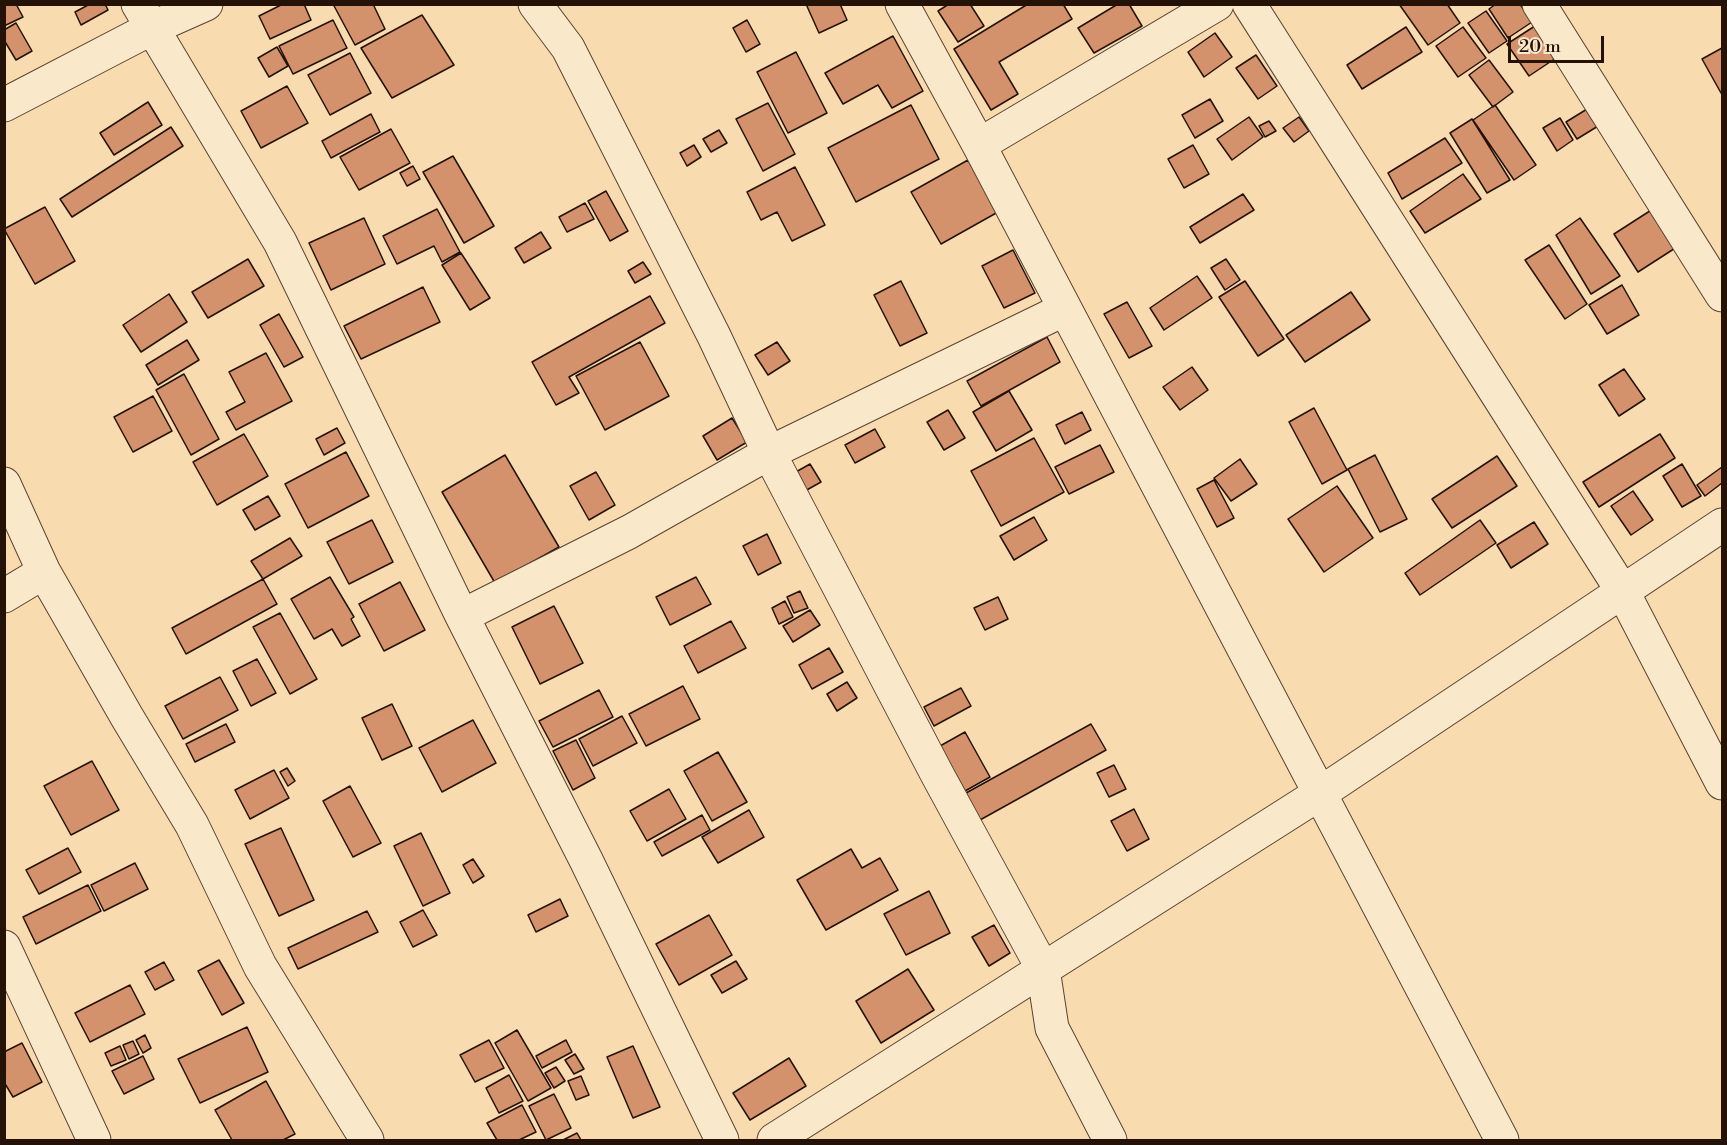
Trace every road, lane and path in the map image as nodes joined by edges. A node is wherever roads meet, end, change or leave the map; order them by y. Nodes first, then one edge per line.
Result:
1 (206, 4) edge
2 (535, 4) edge
3 (902, 4) edge
4 (1217, 4) edge
5 (1249, 4) edge
6 (1539, 4) edge
7 (145, 16) edge
8 (4, 105) edge
9 (979, 145) junction
10 (1722, 295) edge
11 (1065, 309) junction
12 (769, 453) junction
13 (4, 484) edge
14 (1722, 525) edge
15 (44, 572) junction
16 (1623, 592) junction
17 (4, 596) edge
18 (462, 616) junction
19 (1722, 783) edge
20 (1319, 794) junction
21 (4, 946) edge
22 (1042, 969) junction
23 (94, 1140) edge
24 (367, 1140) edge
25 (722, 1140) edge
26 (774, 1140) edge
27 (1110, 1140) edge
28 (1502, 1140) edge

1 - 7 street
2 - 12 street
3 - 9 street
4 - 9 street
5 - 16 street
6 - 10 street
7 - 8 street
7 - 18 street
9 - 11 street
11 - 12 street
11 - 20 street
12 - 18 street
12 - 22 street
13 - 15 street
14 - 16 street
15 - 17 street
15 - 24 street
16 - 19 street
16 - 20 street
18 - 25 street
20 - 22 street
20 - 28 street
21 - 23 street
22 - 26 street
22 - 27 street

